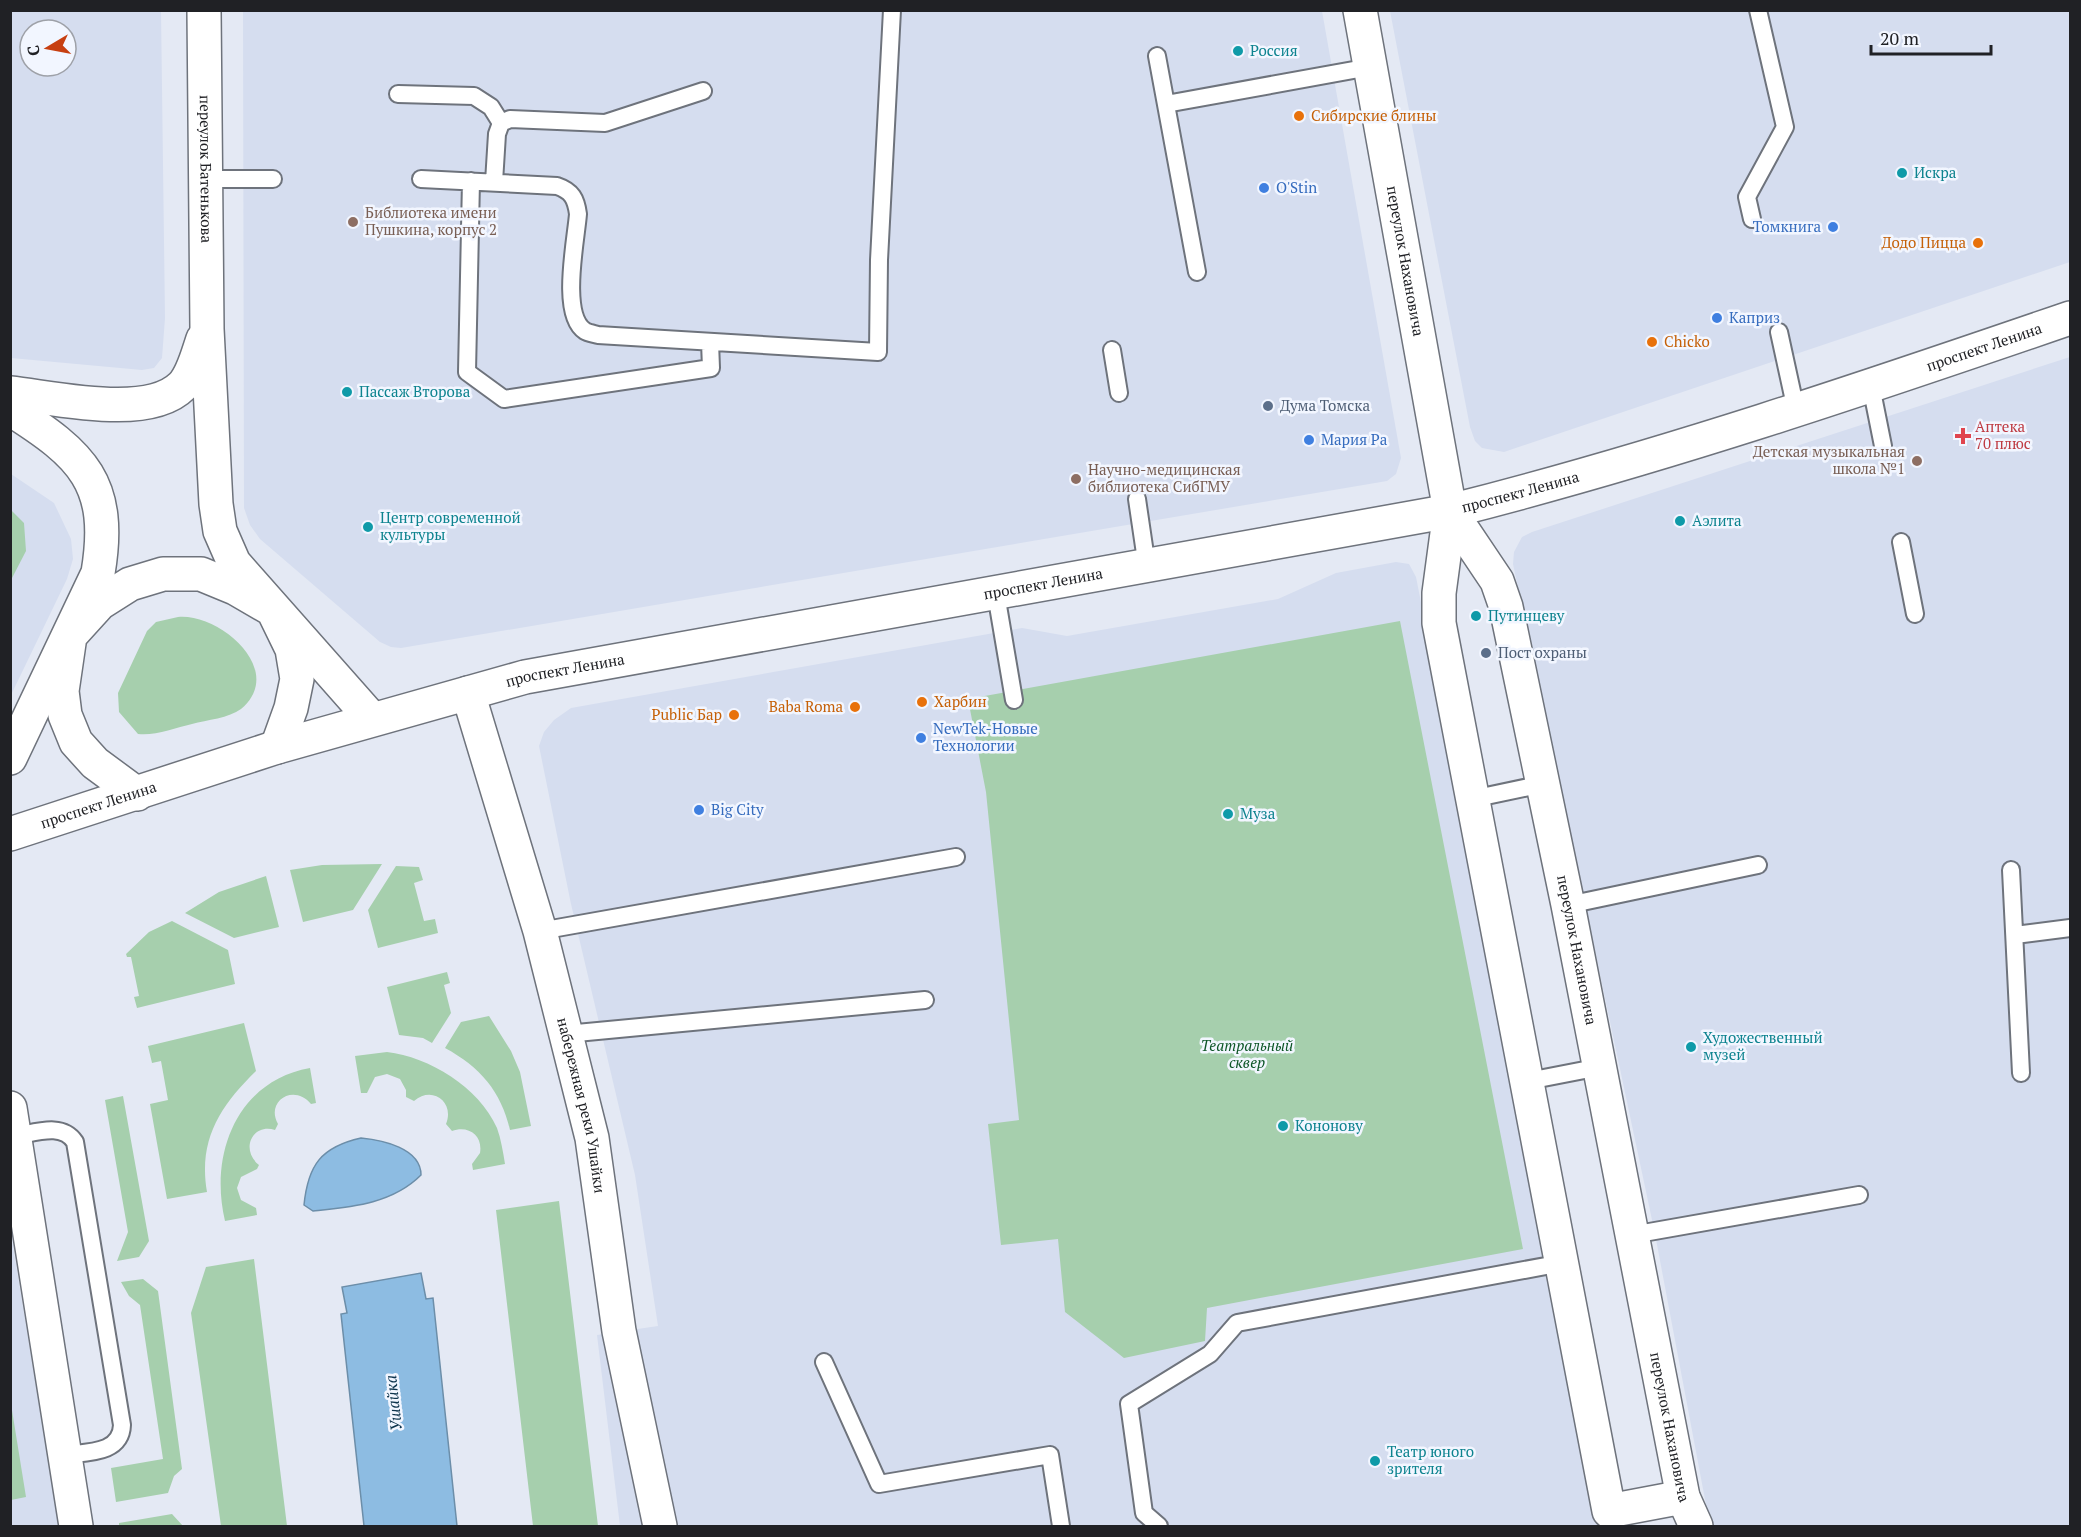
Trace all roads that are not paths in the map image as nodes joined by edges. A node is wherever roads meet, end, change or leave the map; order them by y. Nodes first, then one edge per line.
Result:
1 (204, 10) edge
2 (892, 10) edge
3 (1360, 10) edge
4 (1758, 10) edge
5 (1157, 56) dead end
6 (1370, 67) junction
7 (703, 91) dead end
8 (398, 93) dead end
9 (1166, 104) junction
10 (501, 123) junction
11 (206, 179) junction
12 (273, 179) dead end
13 (421, 179) dead end
14 (471, 181) junction
15 (494, 182) junction
16 (1752, 219) dead end
17 (1197, 273) dead end
18 (2070, 318) edge
19 (207, 329) junction
20 (1779, 332) dead end
21 (710, 342) junction
22 (1112, 350) dead end
23 (1871, 386) junction
24 (10, 393) edge
25 (1119, 393) dead end
26 (10, 410) edge
27 (1796, 410) junction
28 (1883, 446) dead end
29 (1137, 499) dead end
30 (1450, 512) junction
31 (1901, 542) dead end
32 (1147, 567) junction
33 (996, 594) junction
34 (273, 610) junction
35 (1915, 614) dead end
36 (70, 636) junction
37 (468, 693) junction
38 (1014, 700) dead end
39 (371, 718) junction
40 (277, 747) junction
41 (10, 758) edge
42 (1544, 784) junction
43 (137, 794) junction
44 (1472, 799) junction
45 (10, 834) edge
46 (956, 857) dead end
47 (1758, 865) dead end
48 (2011, 870) dead end
49 (1568, 905) junction
50 (2070, 928) edge
51 (540, 931) junction
52 (2014, 935) junction
53 (925, 1000) dead end
54 (566, 1034) junction
55 (1600, 1067) junction
56 (2021, 1073) dead end
57 (1528, 1081) junction
58 (13, 1122) edge
59 (1859, 1195) dead end
60 (1632, 1235) junction
61 (1562, 1263) junction
62 (824, 1362) dead end
63 (65, 1455) junction
64 (1690, 1512) edge
65 (1610, 1519) edge
66 (76, 1527) edge
67 (660, 1527) edge
68 (1061, 1527) edge
69 (1159, 1527) edge

1 - 11 main road, переулок Батенькова
2 - 21 lane
3 - 6 main road, переулок Нахановича
4 - 16 lane
5 - 9 lane
6 - 9 lane
6 - 30 main road, переулок Нахановича
7 - 10 lane
8 - 10 lane
9 - 17 lane
10 - 15 lane
11 - 12 lane
11 - 19 main road, переулок Батенькова
13 - 14 lane
14 - 15 lane
14 - 21 lane
15 - 21 lane
18 - 23 main road, проспект Ленина
19 - 24 main road
19 - 34 main road, переулок Батенькова
20 - 27 lane
22 - 25 lane
23 - 27 main road, проспект Ленина
23 - 28 lane
26 - 36 main road
27 - 30 main road, проспект Ленина
29 - 32 lane
30 - 32 main road, проспект Ленина
30 - 42 main road, переулок Нахановича
30 - 44 main road, переулок Нахановича
31 - 35 lane
32 - 33 main road, проспект Ленина
33 - 37 main road, проспект Ленина
33 - 38 lane
34 - 36 main road
34 - 39 main road
34 - 40 main road
36 - 41 main road
36 - 43 main road
37 - 39 main road, проспект Ленина
37 - 51 main road, набережная реки Ушайки
39 - 40 main road, проспект Ленина
40 - 43 main road, проспект Ленина
42 - 44 lane
42 - 49 main road, переулок Нахановича
43 - 45 main road, проспект Ленина
44 - 57 main road, переулок Нахановича
46 - 51 lane
47 - 49 lane
48 - 52 lane
49 - 55 main road, переулок Нахановича
50 - 52 lane
51 - 54 main road, набережная реки Ушайки
52 - 56 lane
53 - 54 lane
54 - 67 main road, набережная реки Ушайки
55 - 57 lane
55 - 60 main road, переулок Нахановича
57 - 61 main road, переулок Нахановича
58 - 63 main road
58 - 63 lane
59 - 60 lane
60 - 64 main road, переулок Нахановича
61 - 65 main road, переулок Нахановича
61 - 69 lane
62 - 68 lane
63 - 66 main road
64 - 65 main road, переулок Нахановича

